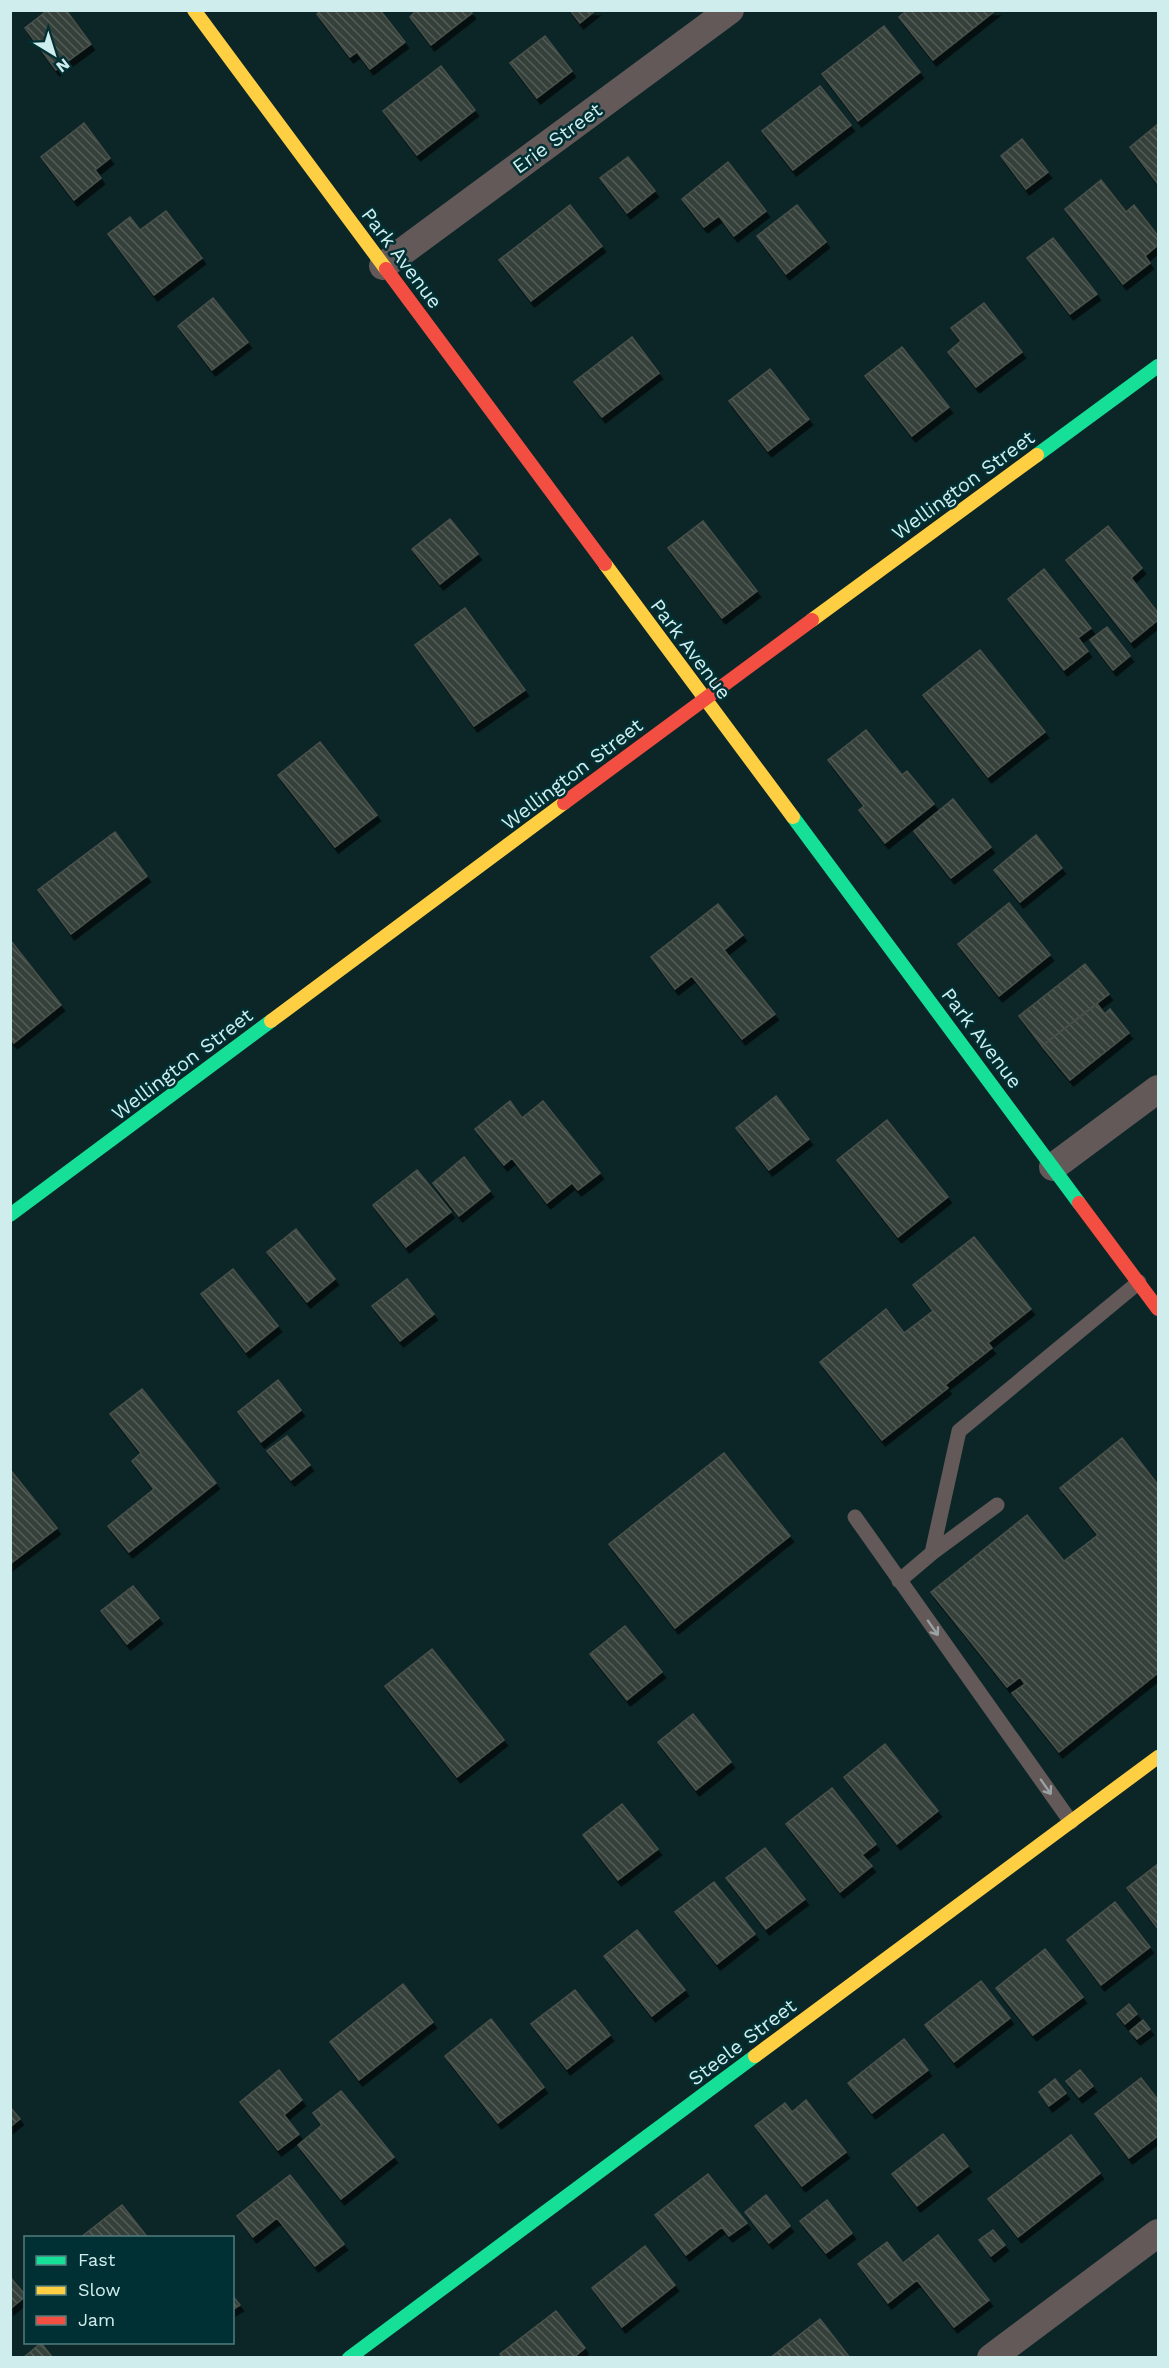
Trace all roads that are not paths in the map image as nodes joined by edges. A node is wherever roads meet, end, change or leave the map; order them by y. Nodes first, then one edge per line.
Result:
1 (194, 10) edge
2 (730, 10) edge
3 (383, 266) junction
4 (1158, 366) edge
5 (705, 699) junction
6 (1158, 1089) edge
7 (1053, 1167) junction
8 (10, 1215) edge
9 (1138, 1282) junction
10 (1158, 1309) edge
11 (997, 1505) dead end
12 (855, 1517) dead end
13 (932, 1553) junction
14 (899, 1581) junction
15 (1158, 1757) edge
16 (1071, 1822) junction
17 (1158, 2233) edge
18 (350, 2358) edge
19 (992, 2358) edge

1 - 3 street, Park Avenue
2 - 3 street, Erie Street
3 - 5 street, Park Avenue
4 - 5 street, Wellington Street
5 - 7 street, Park Avenue
5 - 8 street, Wellington Street
6 - 7 street
7 - 9 street, Park Avenue
9 - 10 street, Park Avenue
9 - 13 lane
11 - 13 lane
12 - 14 lane
13 - 14 lane
14 -> 16 lane
15 - 16 street, Steele Street
16 - 18 street, Steele Street
17 - 19 street

